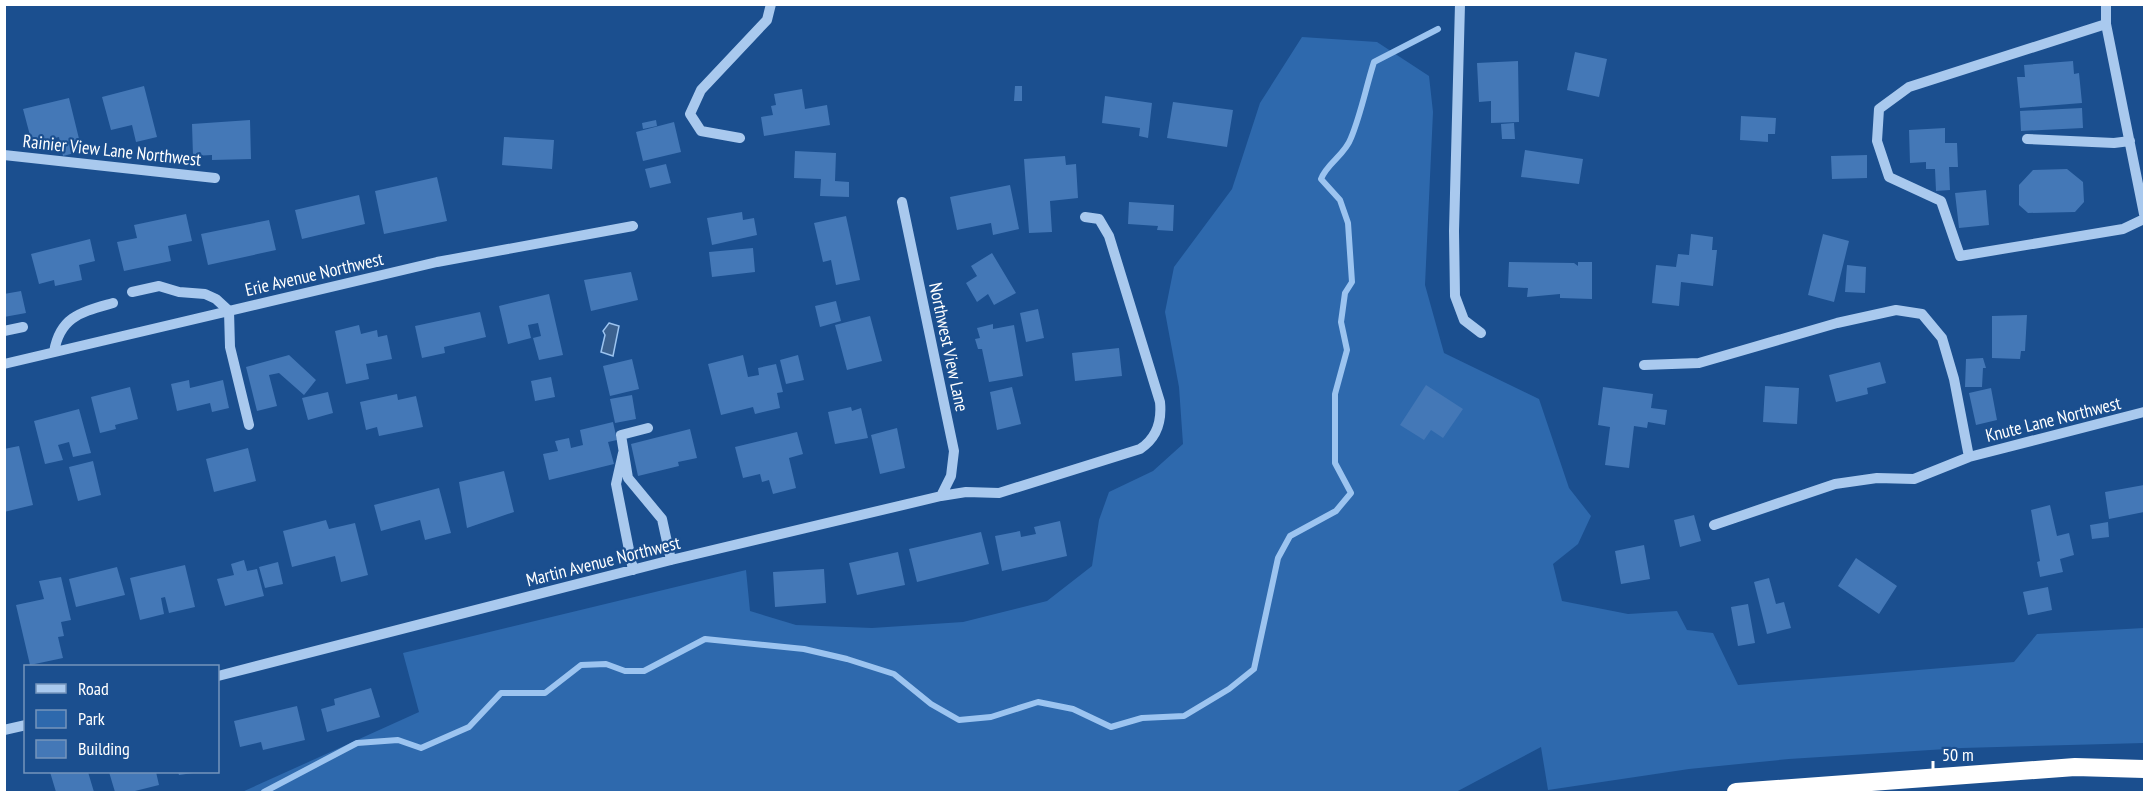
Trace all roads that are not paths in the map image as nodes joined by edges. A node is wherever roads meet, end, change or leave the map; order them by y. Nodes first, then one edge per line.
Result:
1 (771, 4) edge
2 (1460, 4) edge
3 (2106, 4) edge
4 (2106, 24) junction
5 (740, 138) dead end
6 (2027, 139) dead end
7 (2130, 141) junction
8 (4, 155) edge
9 (215, 178) dead end
10 (902, 202) dead end
11 (2145, 214) edge
12 (1085, 217) dead end
13 (2145, 219) edge
14 (633, 226) dead end
15 (132, 292) dead end
16 (113, 303) dead end
17 (229, 311) junction
18 (23, 327) dead end
19 (4, 331) edge
20 (1481, 333) dead end
21 (54, 352) junction
22 (4, 364) edge
23 (1644, 365) dead end
24 (2145, 412) edge
25 (249, 425) dead end
26 (648, 428) dead end
27 (624, 451) junction
28 (1969, 457) junction
29 (941, 496) junction
30 (1714, 525) dead end
31 (671, 560) junction
32 (633, 570) junction
33 (219, 676) edge
34 (24, 725) edge
35 (4, 730) edge
36 (2145, 769) edge
37 (1736, 792) edge

1 - 5 street
2 - 20 street
3 - 4 street
4 - 7 street
4 - 13 street
6 - 7 street
7 - 11 street
8 - 9 street, Rainier View Lane Northwest
10 - 29 street, Northwest View Lane
12 - 29 street, Martin Avenue Northwest
14 - 17 street, Erie Avenue Northwest
15 - 17 street
16 - 21 street
17 - 21 street, Erie Avenue Northwest
17 - 25 street
18 - 19 street
21 - 22 street, Erie Avenue Northwest
23 - 28 street
24 - 28 street, Knute Lane Northwest
26 - 27 street
27 - 31 street
27 - 32 street
28 - 30 street, Knute Lane Northwest
29 - 31 street, Martin Avenue Northwest
31 - 32 street, Martin Avenue Northwest
32 - 33 street, Martin Avenue Northwest
34 - 35 street
36 - 37 highway

